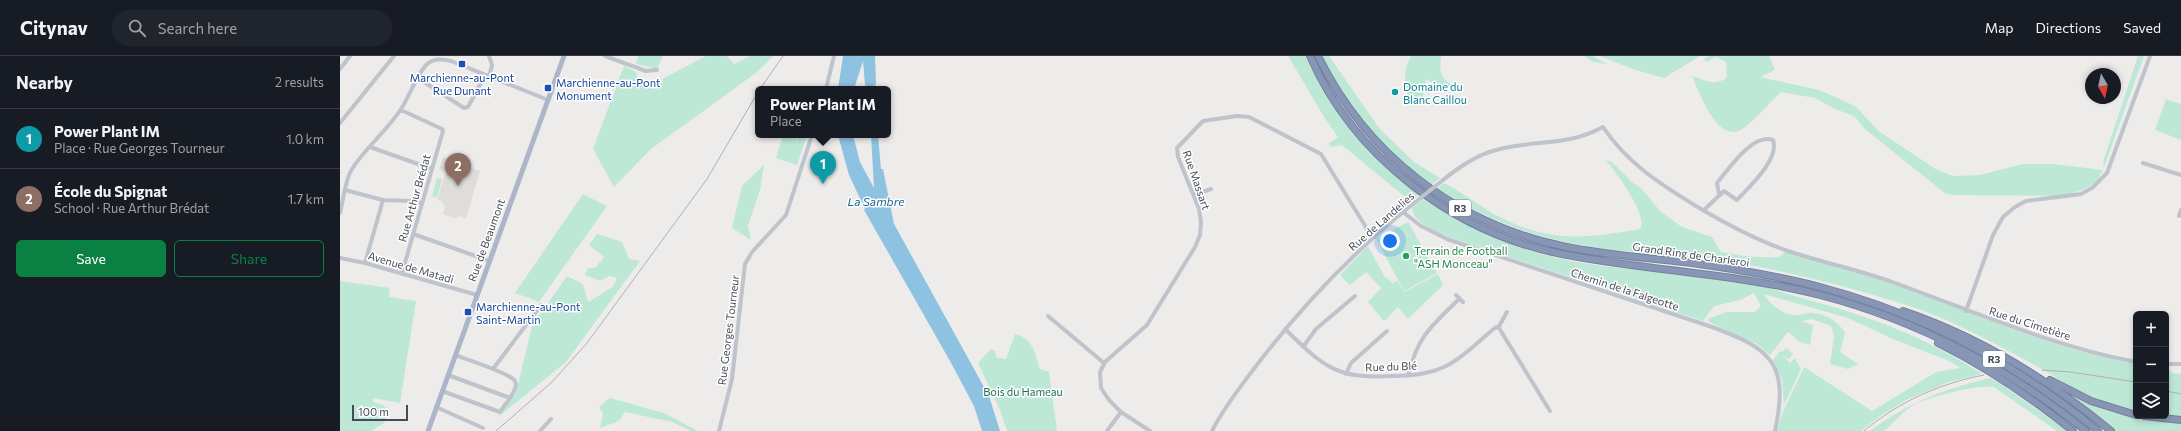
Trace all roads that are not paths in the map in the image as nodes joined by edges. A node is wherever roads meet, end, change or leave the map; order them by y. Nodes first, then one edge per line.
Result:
1 (350, 56) edge
2 (394, 56) edge
3 (453, 56) edge
4 (489, 56) edge
5 (564, 56) edge
6 (605, 56) edge
7 (834, 56) edge
8 (1310, 56) edge
9 (1318, 56) edge
10 (2150, 56) edge
11 (451, 61) junction
12 (340, 69) edge
13 (657, 70) dead end
14 (487, 76) junction
15 (418, 78) junction
16 (827, 86) edge
17 (548, 100) junction
18 (401, 110) junction
19 (340, 123) edge
20 (811, 138) edge
21 (370, 147) junction
22 (2144, 163) dead end
23 (432, 169) junction
24 (2181, 175) edge
25 (1211, 189) dead end
26 (342, 191) edge
27 (1719, 194) junction
28 (1194, 195) junction
29 (383, 200) junction
30 (422, 203) junction
31 (1704, 210) junction
32 (2181, 210) edge
33 (1403, 212) junction
34 (340, 213) edge
35 (2179, 216) dead end
36 (413, 234) junction
37 (1372, 237) junction
38 (340, 258) edge
39 (490, 261) junction
40 (365, 263) junction
41 (402, 273) junction
42 (477, 295) junction
43 (1456, 295) dead end
44 (1356, 296) dead end
45 (1459, 299) junction
46 (1463, 302) dead end
47 (541, 305) dead end
48 (1880, 306) junction
49 (1966, 311) junction
50 (1507, 312) dead end
51 (1048, 316) dead end
52 (1904, 323) junction
53 (1498, 328) junction
54 (1285, 329) junction
55 (1387, 331) dead end
56 (1303, 347) junction
57 (455, 355) junction
58 (2133, 361) edge
59 (1104, 363) junction
60 (2169, 364) edge
61 (2181, 364) edge
62 (2024, 366) junction
63 (493, 369) junction
64 (1346, 374) junction
65 (448, 375) junction
66 (1408, 376) junction
67 (442, 391) junction
68 (510, 398) junction
69 (436, 407) junction
70 (1550, 411) dead end
71 (1121, 412) junction
72 (2133, 414) edge
73 (551, 419) dead end
74 (2169, 419) edge
75 (2181, 420) edge
76 (483, 428) dead end
77 (428, 431) edge
78 (540, 431) edge
79 (719, 431) edge
80 (1107, 431) edge
81 (1150, 431) edge
82 (1212, 431) edge
83 (1775, 431) edge
84 (2073, 431) edge
85 (2086, 431) edge
86 (2098, 431) edge
87 (2111, 431) edge

1 - 12 street
2 - 19 street
3 - 11 street
4 - 14 street
5 - 17 main road, Rue de Beaumont
6 - 13 street
7 - 16 street
8 - 52 highway, Grand Ring de Charleroi / R3
9 - 48 highway, Grand Ring de Charleroi / R3
10 - 49 street
11 - 14 street
11 - 15 street
14 - 15 street
14 - 17 street
15 - 18 street
17 - 39 main road, Rue de Beaumont
18 - 21 street
18 - 23 street, Rue Arthur Brédat
20 - 79 street, Rue Georges Tourneur
21 - 23 street
21 - 26 street
22 - 24 street
23 - 30 street, Rue Arthur Brédat
25 - 28 street
26 - 29 street
26 - 34 street
27 - 27 street
27 - 31 street
28 - 37 street, Rue Massart
28 - 59 street, Rue Massart
29 - 30 street
29 - 40 street
30 - 36 street, Rue Arthur Brédat
31 - 33 street, Rue de Landelies, bridge
31 - 49 street, Rue du Cimetière
32 - 35 street
33 - 37 street, Rue de Landelies
33 - 83 street, Chemin de la Falgeotte
36 - 39 street
36 - 41 street, Rue Arthur Brédat
37 - 54 street, Rue de Landelies
38 - 40 street, Avenue de Matadi
39 - 42 main road, Rue de Beaumont
40 - 41 street, Avenue de Matadi
41 - 42 street, Avenue de Matadi
42 - 57 main road, Rue de Beaumont
43 - 45 street
44 - 56 street
45 - 46 street
45 - 66 street
47 - 63 street
48 - 62 highway
48 - 86 highway, Grand Ring de Charleroi / R3
49 - 58 street, Rue du Cimetière
50 - 53 street, Rue du Blé
51 - 59 street
52 - 84 highway
52 - 85 highway, Grand Ring de Charleroi / R3
53 - 66 street, Rue du Blé
53 - 70 street
54 - 56 street, Rue du Blé
54 - 82 street, Rue de Landelies
55 - 64 street
56 - 64 street, Rue du Blé
57 - 63 street
57 - 65 main road, Rue de Beaumont
59 - 71 street
60 - 61 street
62 - 72 highway
62 - 87 highway
63 - 68 street
64 - 66 street, Rue du Blé
65 - 67 main road, Rue de Beaumont
65 - 68 street
67 - 68 street
67 - 69 main road, Rue de Beaumont
69 - 76 street
69 - 77 main road, Rue de Beaumont
71 - 80 street
71 - 81 street
73 - 78 street
74 - 75 highway

